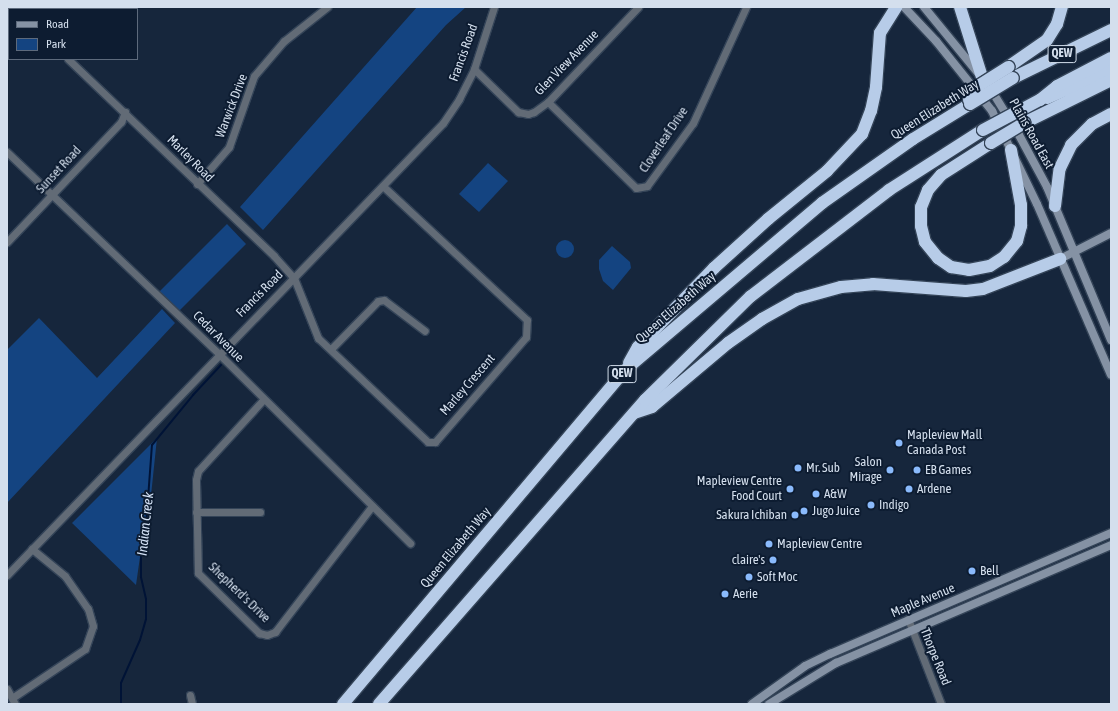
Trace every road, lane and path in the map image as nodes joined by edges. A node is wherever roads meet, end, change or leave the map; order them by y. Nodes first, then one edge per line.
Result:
1 (327, 7) edge
2 (494, 7) edge
3 (638, 7) edge
4 (746, 7) edge
5 (896, 7) edge
6 (904, 7) edge
7 (924, 7) edge
8 (960, 7) edge
9 (1062, 7) edge
10 (1111, 30) edge
11 (1111, 58) edge
12 (69, 60) edge
13 (474, 69) junction
14 (1111, 70) edge
15 (982, 77) junction
16 (1111, 80) edge
17 (1040, 100) junction
18 (548, 102) junction
19 (967, 104) junction
20 (125, 112) junction
21 (1111, 114) edge
22 (1012, 150) junction
23 (7, 152) edge
24 (197, 184) junction
25 (383, 186) junction
26 (52, 195) junction
27 (1055, 206) junction
28 (1111, 233) edge
29 (7, 242) edge
30 (1074, 252) junction
31 (1060, 259) junction
32 (294, 278) junction
33 (425, 331) dead end
34 (1111, 340) edge
35 (331, 349) junction
36 (219, 354) junction
37 (624, 371) junction
38 (1111, 375) edge
39 (263, 400) junction
40 (633, 414) junction
41 (372, 506) junction
42 (196, 512) junction
43 (260, 512) dead end
44 (1111, 533) edge
45 (410, 543) dead end
46 (1111, 545) edge
47 (32, 549) junction
48 (7, 575) edge
49 (908, 620) junction
50 (912, 632) junction
51 (7, 689) edge
52 (190, 695) dead end
53 (14, 701) edge
54 (192, 704) edge
55 (343, 704) edge
56 (379, 704) edge
57 (752, 704) edge
58 (769, 704) edge
59 (941, 704) edge

1 - 24 street, Warwick Drive
2 - 13 street, Francis Road
3 - 18 street, Glen View Avenue
4 - 18 street, Cloverleaf Drive
5 - 37 highway
6 - 22 main road, Plains Road East
7 - 15 main road, Plains Road East
8 - 15 highway
9 - 19 highway, bridge
10 - 19 highway, Queen Elizabeth Way / QEW, bridge
11 - 17 highway, QEW
12 - 20 street, Marley Road
13 - 18 street, Glen View Avenue
13 - 25 street, Francis Road
14 - 17 highway
15 - 27 main road, Plains Road East
16 - 22 highway, bridge
17 - 40 highway, QEW, bridge
19 - 37 highway, Queen Elizabeth Way / QEW
20 - 24 street, Marley Road
20 - 26 street, Sunset Road
21 - 27 highway
22 - 31 main road, Plains Road East
23 - 26 street, Cedar Avenue
24 - 32 street, Marley Road
25 - 32 street, Francis Road
25 - 35 street, Marley Crescent
26 - 29 street, Sunset Road
26 - 36 street, Cedar Avenue
27 - 30 main road, Plains Road East
28 - 30 main road
30 - 31 main road
30 - 34 main road, Plains Road East
31 - 38 main road, Plains Road East
31 - 40 highway
32 - 35 street, Marley Crescent
32 - 36 street, Francis Road
33 - 35 street
36 - 39 street, Cedar Avenue
36 - 47 street, Francis Road
37 - 55 highway, Queen Elizabeth Way / QEW
39 - 41 street, Cedar Avenue
39 - 42 street, Shepherd's Drive
40 - 56 highway, QEW
41 - 42 street, Shepherd's Drive
41 - 45 street, Cedar Avenue
42 - 43 street
44 - 49 main road, Maple Avenue
46 - 50 main road, Maple Avenue
47 - 48 street, Francis Road
47 - 53 street
49 - 50 street, Thorpe Road
49 - 57 main road, Maple Avenue
50 - 58 main road, Maple Avenue
50 - 59 street, Thorpe Road
51 - 53 street
52 - 54 street

